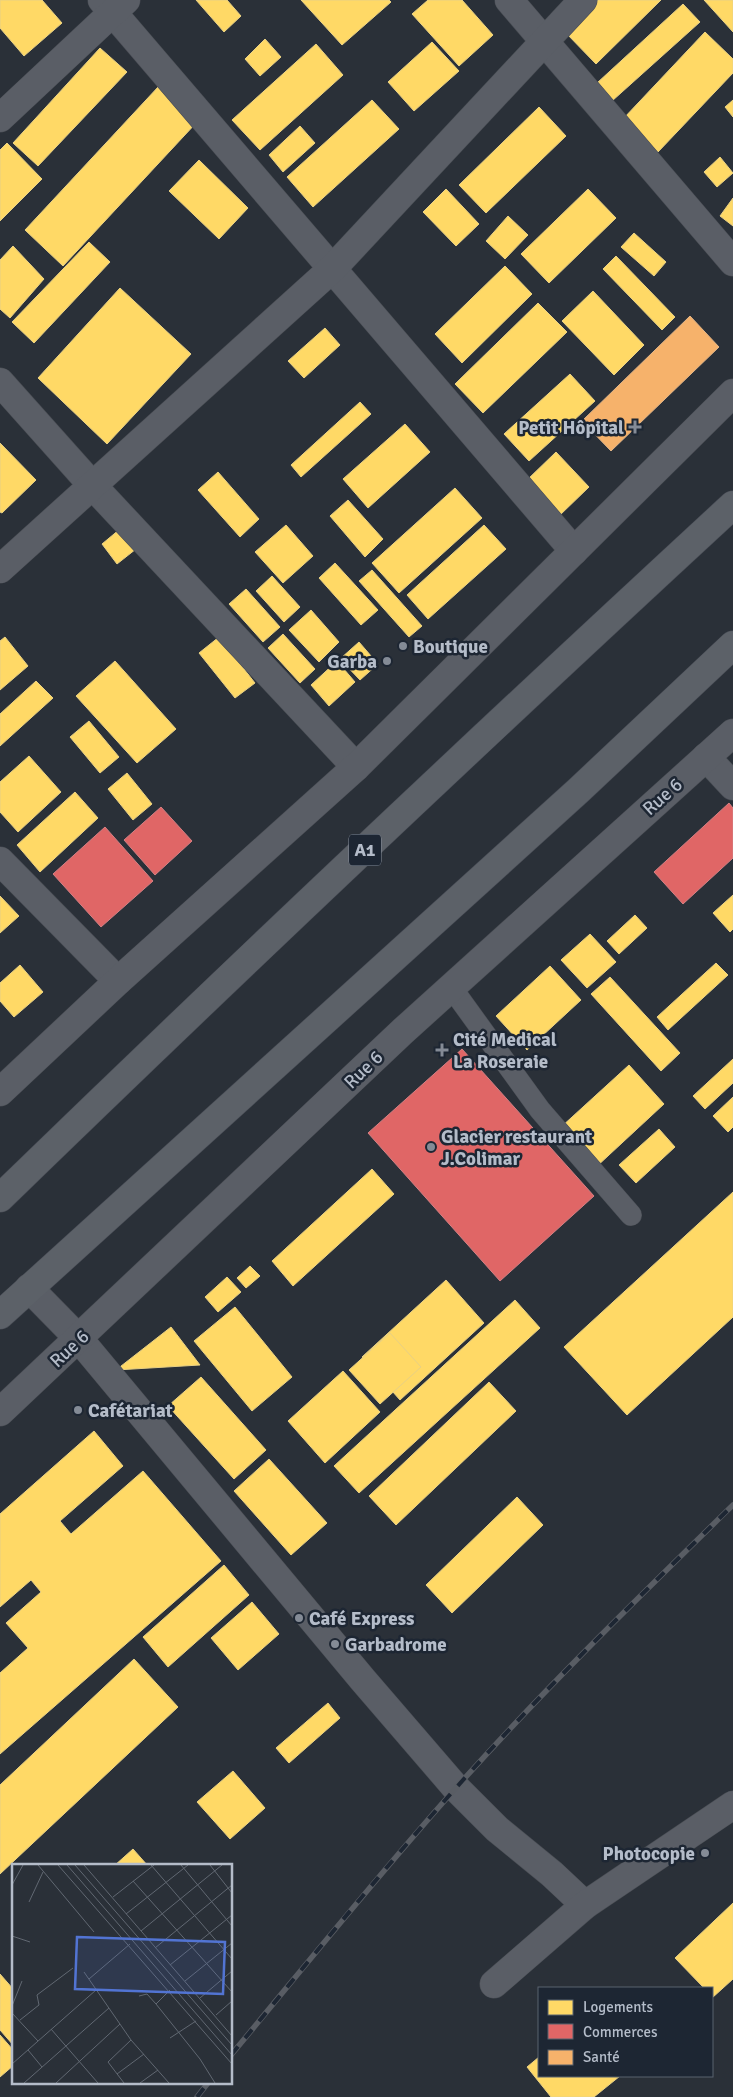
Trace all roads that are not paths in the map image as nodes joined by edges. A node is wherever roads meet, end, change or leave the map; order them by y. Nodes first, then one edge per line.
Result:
1 (509, 0) edge
2 (583, 0) edge
3 (114, 4) edge
4 (544, 41) junction
5 (0, 118) edge
6 (733, 262) edge
7 (333, 268) junction
8 (0, 382) edge
9 (733, 393) edge
10 (92, 485) junction
11 (733, 505) edge
12 (574, 551) junction
13 (0, 569) edge
14 (733, 645) edge
15 (733, 733) edge
16 (706, 757) junction
17 (356, 767) junction
18 (733, 786) edge
19 (0, 861) edge
20 (118, 981) junction
21 (451, 987) junction
22 (0, 1092) edge
23 (0, 1198) edge
24 (631, 1215) dead end
25 (29, 1288) junction
26 (0, 1315) edge
27 (79, 1339) junction
28 (0, 1412) edge
29 (733, 1804) edge
30 (585, 1906) junction
31 (494, 1984) dead end

1 - 4 street
2 - 4 street
3 - 5 street
3 - 7 street
4 - 6 street
4 - 7 street
7 - 10 street
7 - 12 street
8 - 10 street
9 - 12 street
10 - 13 street
10 - 17 street
11 - 23 main road, A1
12 - 17 street
14 - 25 main road
15 - 16 street, Rue 6
16 - 18 street
16 - 21 street, Rue 6
17 - 20 street
19 - 20 street
20 - 22 street
21 - 24 lane
21 - 27 street, Rue 6
25 - 26 main road
25 - 27 street
27 - 28 street, Rue 6
27 - 30 street
29 - 30 street
30 - 31 street

